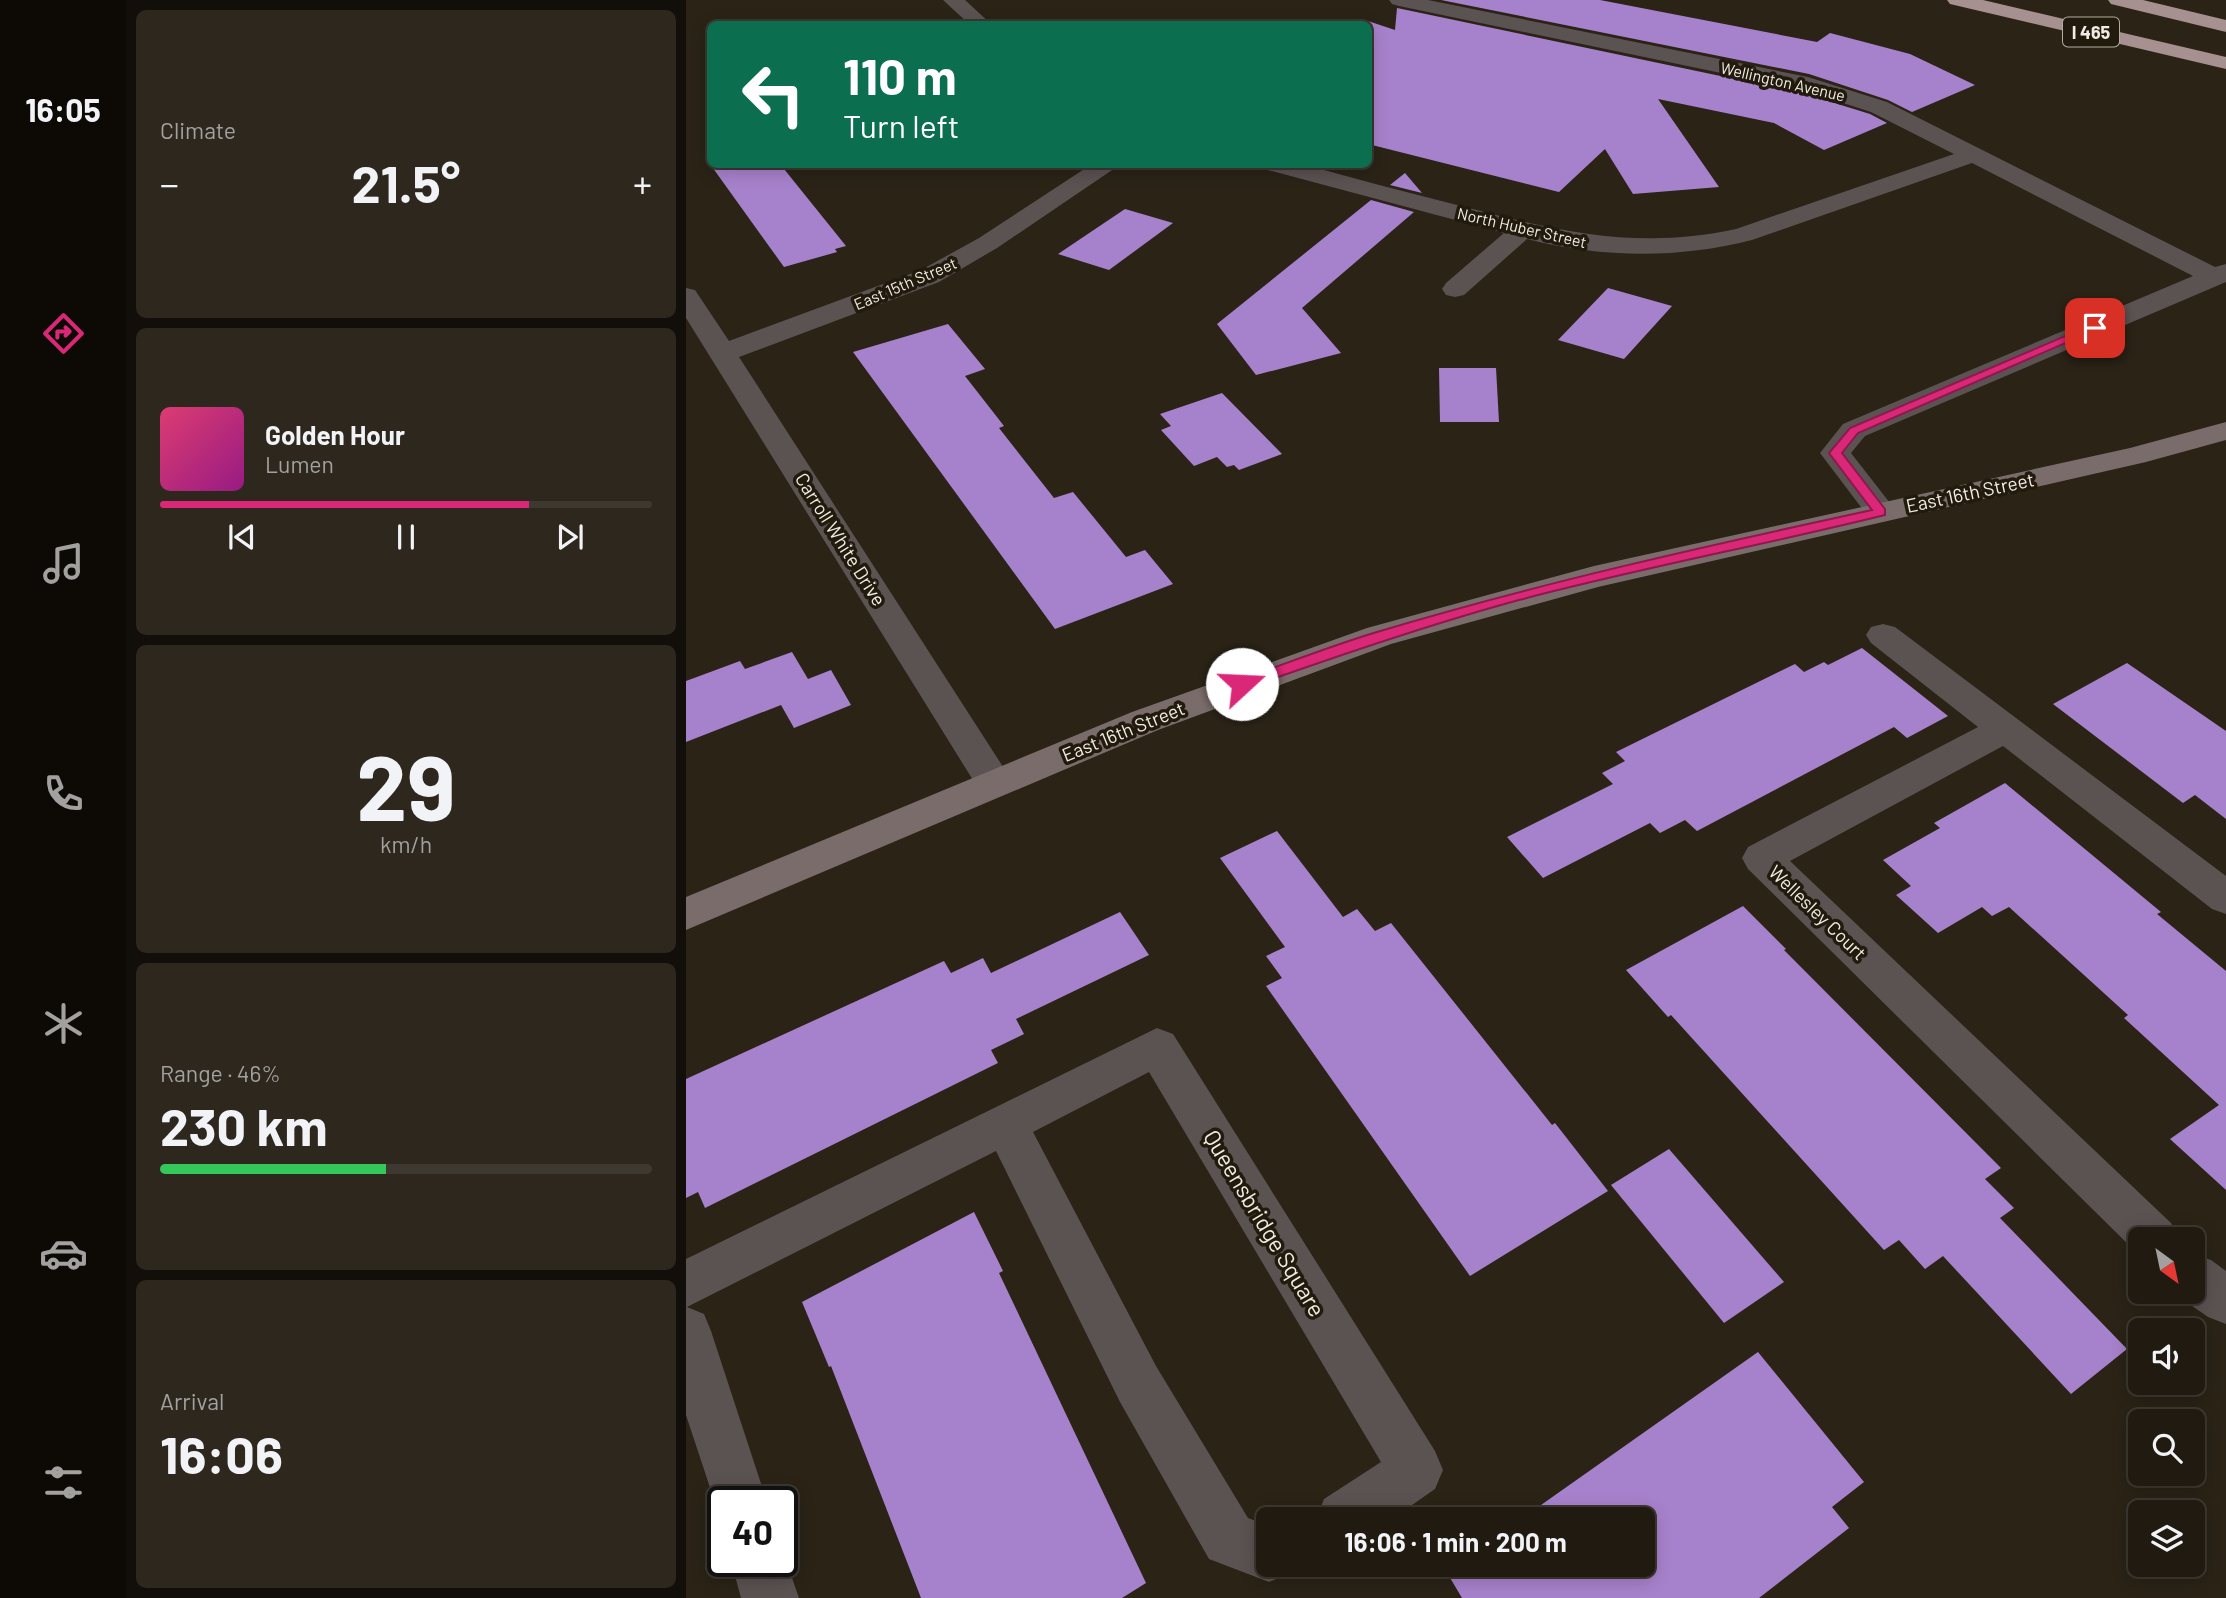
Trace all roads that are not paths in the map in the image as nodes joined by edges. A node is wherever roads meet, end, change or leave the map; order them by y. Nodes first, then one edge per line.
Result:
1 (953, 0) edge
2 (1399, 0) edge
3 (1957, 0) edge
4 (2118, 0) edge
5 (2153, 8) junction
6 (2226, 20) edge
7 (978, 21) edge
8 (2226, 26) edge
9 (2226, 63) edge
10 (1973, 155) junction
11 (1104, 168) edge
12 (1287, 168) edge
13 (1522, 230) junction
14 (2220, 274) edge
15 (1455, 289) dead end
16 (686, 296) edge
17 (723, 353) junction
18 (2226, 431) edge
19 (1881, 512) junction
20 (1882, 635) dead end
21 (2007, 729) junction
22 (994, 783) junction
23 (2226, 898) edge
24 (686, 914) edge
25 (1005, 1123) junction
26 (2142, 1227) edge
27 (686, 1284) edge
28 (2205, 1285) edge
29 (2226, 1300) edge
30 (686, 1331) edge
31 (735, 1486) edge
32 (1362, 1507) edge
33 (1256, 1548) edge
34 (764, 1577) edge
35 (770, 1598) edge

1 - 7 street
2 - 10 street, Wellington Avenue
3 - 9 highway, I 465
4 - 5 highway, I 465
5 - 6 highway
5 - 8 highway, I 465
10 - 13 street, North Huber Street
10 - 14 street, Wellington Avenue
11 - 17 street, East 15th Street
12 - 13 street, North Huber Street
13 - 15 street
14 - 19 street
16 - 17 street, Carroll White Drive
17 - 22 street, Carroll White Drive
18 - 19 street, East 16th Street
19 - 22 street, East 16th Street
20 - 21 street
21 - 23 street
21 - 26 street, Wellesley Court
22 - 24 street, East 16th Street
25 - 27 street, Queensbridge Square
25 - 32 street, Queensbridge Square
25 - 33 street
28 - 29 street
30 - 31 street
34 - 35 street

